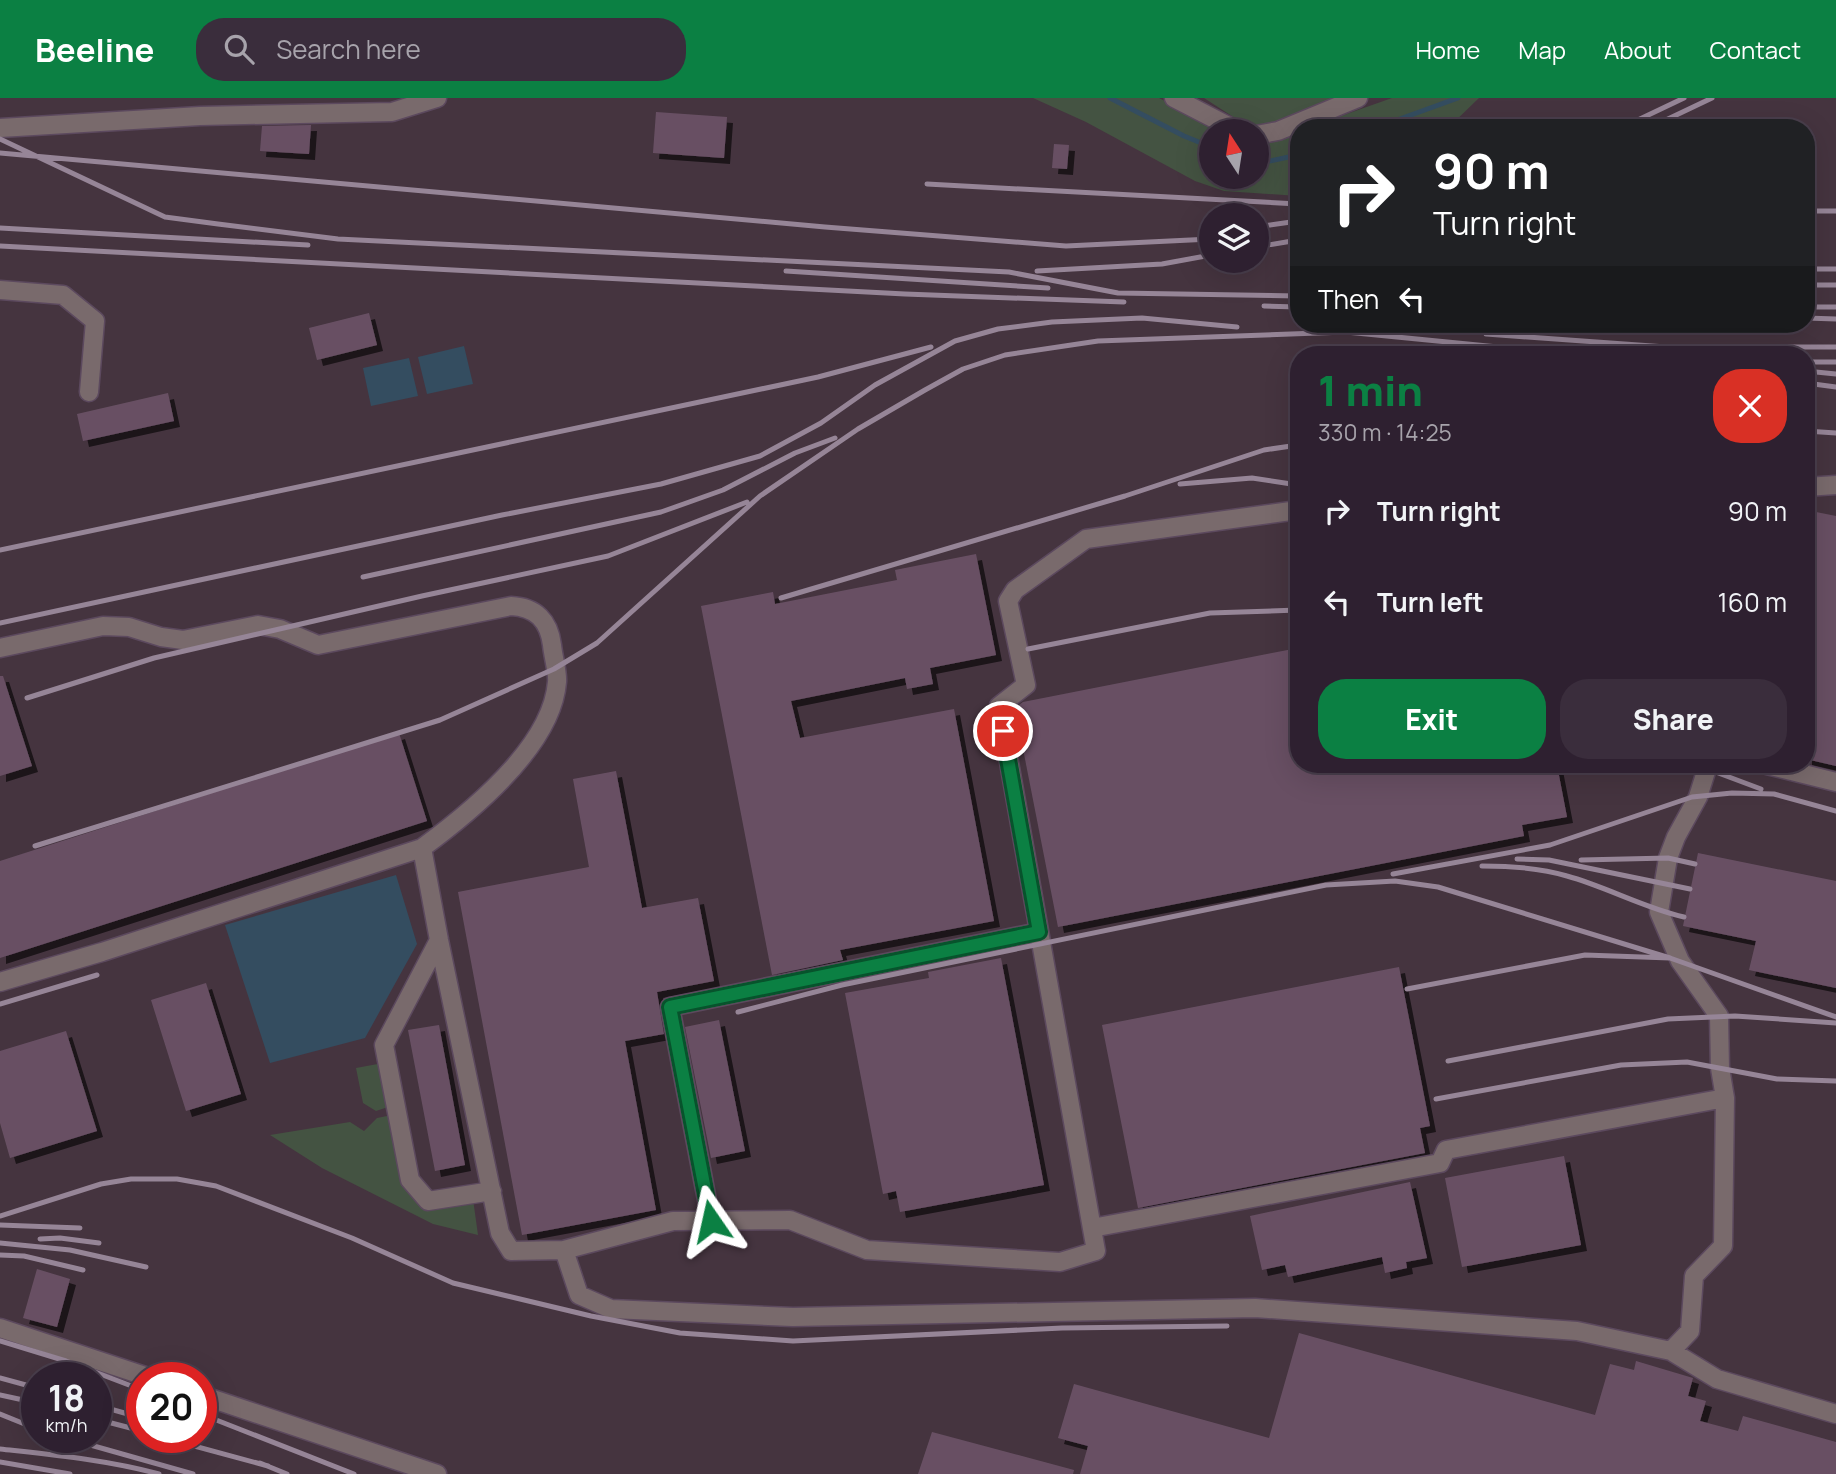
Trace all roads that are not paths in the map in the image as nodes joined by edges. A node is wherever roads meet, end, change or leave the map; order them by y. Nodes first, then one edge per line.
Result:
1 (437, 98) edge
2 (1174, 98) edge
3 (1358, 98) edge
4 (1215, 119) edge
5 (1307, 119) edge
6 (1290, 126) edge
7 (0, 128) edge
8 (1269, 133) edge
9 (0, 290) edge
10 (89, 392) dead end
11 (1836, 485) edge
12 (1815, 486) edge
13 (1290, 511) edge
14 (0, 648) edge
15 (1706, 773) edge
16 (1799, 773) edge
17 (1836, 782) edge
18 (422, 848) junction
19 (1039, 932) junction
20 (439, 940) junction
21 (0, 982) edge
22 (1725, 1098) junction
23 (492, 1191) junction
24 (711, 1221) junction
25 (1092, 1228) junction
26 (564, 1250) junction
27 (0, 1328) edge
28 (1671, 1351) junction
29 (126, 1370) edge
30 (217, 1400) edge
31 (1836, 1414) edge
32 (437, 1474) edge

1 - 7 lane
2 - 4 lane
3 - 5 lane
6 - 8 lane
9 - 10 lane
11 - 12 lane
13 - 19 lane
14 - 18 lane
15 - 22 lane
16 - 17 lane
18 - 20 lane
18 - 21 lane
19 - 24 lane
19 - 25 lane
20 - 23 lane
20 - 23 lane
22 - 25 lane
22 - 28 lane
23 - 26 lane
24 - 25 lane
24 - 26 lane
26 - 28 lane
27 - 29 lane
28 - 31 lane
30 - 32 lane

